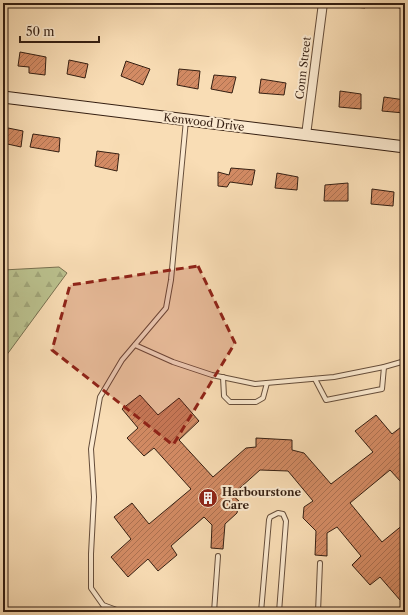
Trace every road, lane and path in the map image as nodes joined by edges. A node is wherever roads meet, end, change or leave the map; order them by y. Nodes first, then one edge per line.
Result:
1 (323, 3) edge
2 (3, 96) edge
3 (186, 120) junction
4 (306, 135) junction
5 (405, 146) edge
6 (135, 345) junction
7 (405, 361) edge
8 (384, 367) junction
9 (223, 377) junction
10 (315, 379) junction
11 (267, 383) junction
12 (218, 556) dead end
13 (320, 564) dead end
14 (122, 612) edge
15 (214, 612) edge
16 (261, 612) edge
17 (279, 612) edge
18 (318, 612) edge

1 - 4 street, Conn Street
2 - 3 street, Kenwood Drive
3 - 4 street, Kenwood Drive
3 - 6 lane
4 - 5 street, Kenwood Drive
6 - 9 lane
6 - 14 lane
7 - 8 lane
8 - 10 lane
8 - 10 lane
9 - 11 lane
9 - 11 lane
10 - 11 lane
12 - 15 lane
13 - 18 lane
16 - 17 lane

